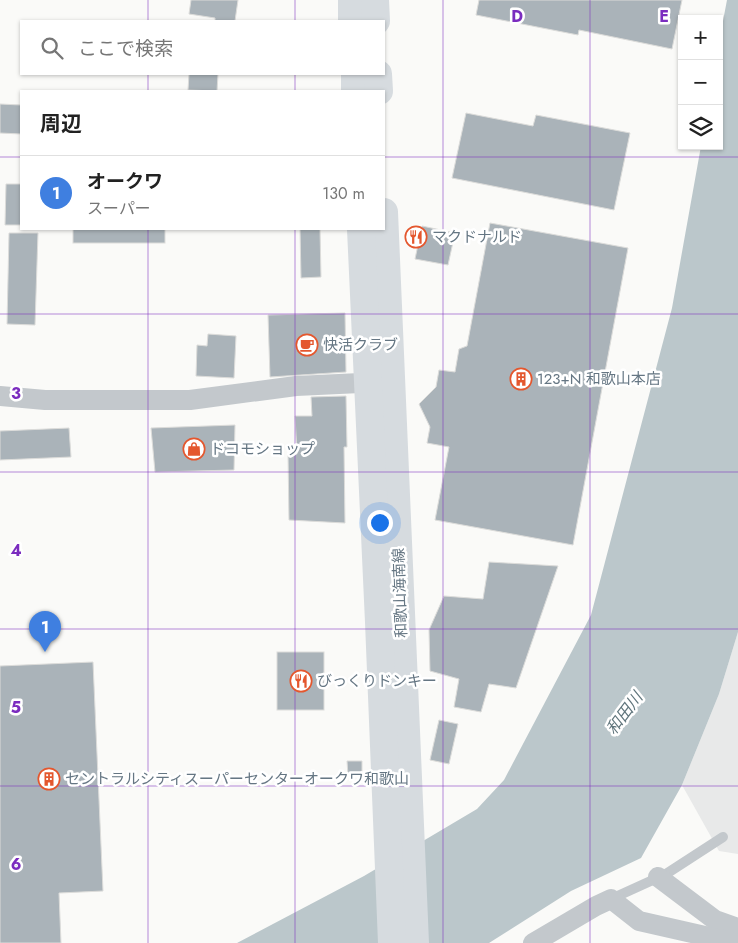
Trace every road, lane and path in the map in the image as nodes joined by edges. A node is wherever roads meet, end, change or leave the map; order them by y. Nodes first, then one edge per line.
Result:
1 (352, 0) edge
2 (375, 0) edge
3 (352, 20) edge
4 (376, 20) edge
5 (354, 75) edge
6 (378, 75) edge
7 (355, 90) edge
8 (379, 90) edge
9 (361, 230) edge
10 (383, 230) edge
11 (379, 382) junction
12 (0, 396) edge
13 (398, 835) junction
14 (723, 836) dead end
15 (658, 877) junction
16 (611, 899) junction
17 (738, 928) edge
18 (392, 943) edge
19 (415, 943) edge
20 (533, 943) edge
21 (736, 943) edge

1 - 3 main road
2 - 4 main road
5 - 7 main road
6 - 8 main road
9 - 11 main road, 和歌山海南線
10 - 11 main road, 和歌山海南線
11 - 12 street
11 - 13 main road, 和歌山海南線
13 - 18 main road, 和歌山海南線
13 - 19 main road, 和歌山海南線
14 - 15 lane
15 - 16 lane
15 - 17 street
16 - 20 street
16 - 21 street

